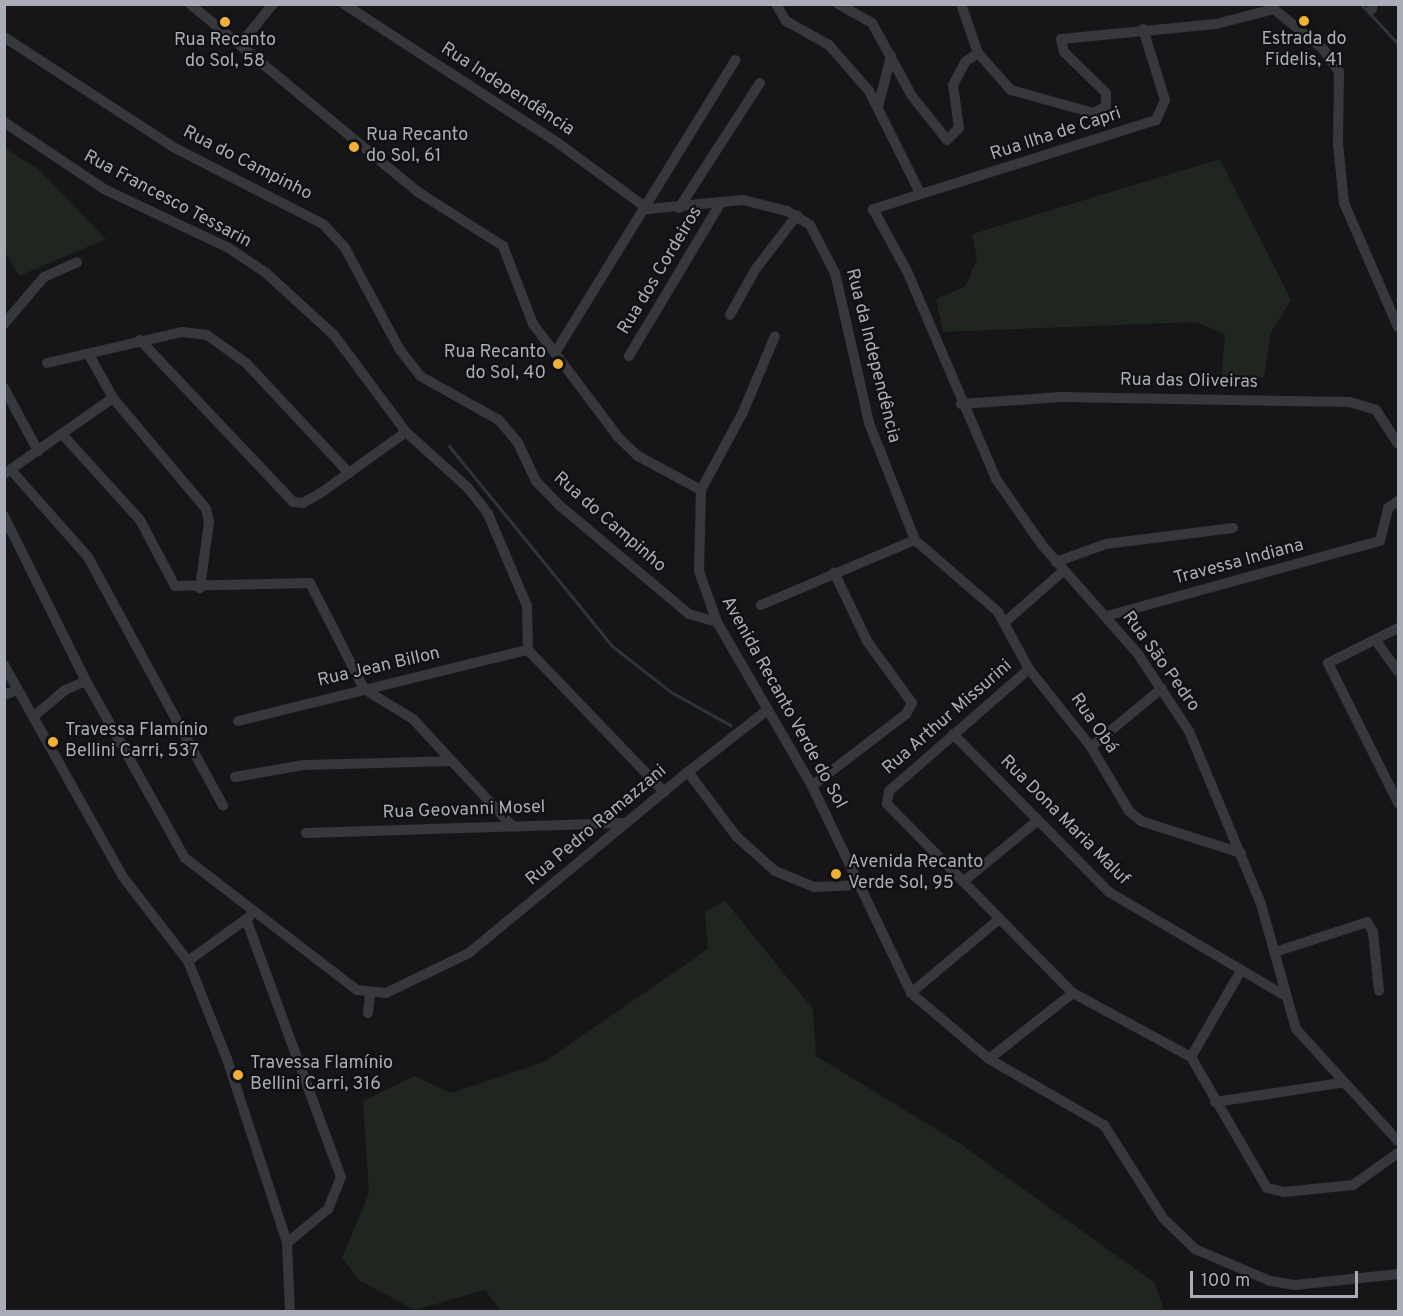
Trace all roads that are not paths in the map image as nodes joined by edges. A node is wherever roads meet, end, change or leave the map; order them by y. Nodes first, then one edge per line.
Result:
1 (190, 4) edge
2 (258, 4) edge
3 (273, 4) edge
4 (344, 4) edge
5 (776, 4) edge
6 (838, 4) edge
7 (961, 4) edge
8 (1271, 7) edge
9 (259, 20) junction
10 (1143, 29) junction
11 (4, 37) edge
12 (242, 42) junction
13 (978, 52) junction
14 (891, 56) junction
15 (735, 60) dead end
16 (760, 83) dead end
17 (878, 106) junction
18 (4, 122) edge
19 (920, 193) junction
20 (721, 202) junction
21 (679, 208) junction
22 (648, 209) junction
23 (873, 209) joint
24 (797, 215) junction
25 (77, 262) dead end
26 (730, 315) dead end
27 (4, 324) edge
28 (1398, 327) edge
29 (775, 336) dead end
30 (141, 340) junction
31 (555, 353) junction
32 (88, 355) junction
33 (628, 356) dead end
34 (47, 363) dead end
35 (4, 388) edge
36 (113, 398) junction
37 (961, 404) junction
38 (406, 432) junction
39 (62, 434) junction
40 (1398, 444) edge
41 (38, 451) junction
42 (8, 472) edge
43 (349, 473) junction
44 (701, 490) junction
45 (1398, 501) edge
46 (4, 516) edge
47 (1233, 528) dead end
48 (915, 540) junction
49 (1056, 562) junction
50 (1063, 571) junction
51 (834, 572) junction
52 (200, 588) junction
53 (761, 605) dead end
54 (1107, 616) junction
55 (1005, 621) junction
56 (717, 622) junction
57 (1398, 628) edge
58 (1376, 640) junction
59 (528, 650) junction
60 (4, 665) edge
61 (1029, 669) junction
62 (1398, 671) edge
63 (86, 681) junction
64 (1162, 688) junction
65 (364, 689) junction
66 (17, 690) junction
67 (4, 695) edge
68 (766, 711) junction
69 (33, 717) junction
70 (238, 721) dead end
71 (953, 734) junction
72 (1091, 747) junction
73 (452, 761) junction
74 (688, 772) junction
75 (235, 777) dead end
76 (812, 786) junction
77 (664, 792) junction
78 (1398, 803) edge
79 (223, 806) dead end
80 (1037, 821) junction
81 (623, 823) junction
82 (512, 826) junction
83 (306, 833) dead end
84 (1241, 853) junction
85 (964, 881) junction
86 (859, 885) junction
87 (249, 917) junction
88 (998, 920) junction
89 (1278, 951) junction
90 (188, 961) junction
91 (1240, 972) junction
92 (1379, 991) dead end
93 (911, 993) junction
94 (1073, 993) junction
95 (370, 995) junction
96 (1284, 995) junction
97 (368, 1013) dead end
98 (1191, 1057) junction
99 (989, 1059) junction
100 (1341, 1083) junction
101 (1215, 1102) junction
102 (1398, 1141) edge
103 (1398, 1154) edge
104 (287, 1243) junction
105 (1398, 1274) edge
106 (290, 1311) edge

1 - 12 street
2 - 9 street
3 - 9 street
4 - 22 street, Rua Independência
5 - 17 street
6 - 14 street
7 - 13 street
8 - 10 street
8 - 28 street
9 - 12 street
10 - 13 street
10 - 19 street, Rua Ilha de Capri
11 - 56 street, Rua do Campinho
12 - 31 street
13 - 14 street
14 - 17 street
15 - 22 street
16 - 21 street
17 - 19 street
18 - 38 street, Rua Francesco Tessarin
19 - 23 street, Rua Ilha de Capri
20 - 21 street, Rua da Independência
20 - 24 street, Rua da Independência
20 - 33 street, Rua dos Cordeiros
21 - 22 street, Rua da Independência
22 - 31 street
23 - 37 street, Rua São Pedro
24 - 26 street
24 - 48 street, Rua da Independência
25 - 27 street
29 - 44 street
30 - 32 street
30 - 43 street
30 - 43 street
31 - 44 street
32 - 34 street
32 - 36 street
35 - 41 street
36 - 39 street
36 - 52 street
37 - 40 street, Rua das Oliveiras
37 - 49 street, Rua São Pedro
38 - 43 street
38 - 59 street, Rua Francesco Tessarin
39 - 41 street
39 - 52 street
41 - 42 street
42 - 79 street
44 - 56 street, Avenida Recanto Verde do Sol
45 - 54 street, Travessa Indiana
46 - 63 street
47 - 49 street
48 - 51 street
48 - 55 street, Rua da Independência
49 - 50 street, Rua São Pedro
50 - 54 street, Rua São Pedro
50 - 55 street
51 - 53 street
51 - 76 street
52 - 65 street
54 - 64 street, Rua São Pedro
55 - 61 street, Rua Obá
56 - 68 street, Avenida Recanto Verde do Sol
57 - 58 street
58 - 62 street
58 - 78 street
59 - 65 street, Rua Jean Billon
59 - 77 street
60 - 66 street
61 - 71 street, Rua Arthur Missurini
61 - 72 street, Rua Obá
63 - 69 street
63 - 87 street
64 - 72 street
64 - 84 street, Rua São Pedro
65 - 70 street, Rua Jean Billon
65 - 73 street
66 - 67 street
66 - 69 street
68 - 74 street
68 - 76 street, Avenida Recanto Verde do Sol
69 - 90 street
71 - 80 street, Rua Dona Maria Maluf
71 - 85 street, Rua Arthur Missurini
72 - 84 street, Rua Obá
73 - 75 street
73 - 82 street
74 - 77 street, Rua Pedro Ramazzani
74 - 86 street, Rua Pedro Ramazzani
76 - 86 street, Avenida Recanto Verde do Sol
77 - 81 street, Rua Pedro Ramazzani
80 - 85 street
80 - 91 street, Rua Dona Maria Maluf
81 - 82 street, Rua Geovanni Mosel
81 - 95 street, Rua Pedro Ramazzani
82 - 83 street, Rua Geovanni Mosel
84 - 89 street, Rua São Pedro
85 - 88 street
86 - 93 street, Avenida Recanto Verde do Sol
87 - 90 street
87 - 95 street
87 - 104 street
88 - 93 street
88 - 94 street
89 - 92 street
89 - 96 street, Rua São Pedro
90 - 104 street
91 - 96 street, Rua Dona Maria Maluf
91 - 98 street
93 - 99 street, Avenida Recanto Verde do Sol
94 - 98 street
94 - 99 street
95 - 97 street
96 - 100 street, Rua São Pedro
98 - 101 street
99 - 105 street, Avenida Recanto Verde do Sol
100 - 101 street
100 - 102 street, Rua São Pedro
101 - 103 street
104 - 106 street

